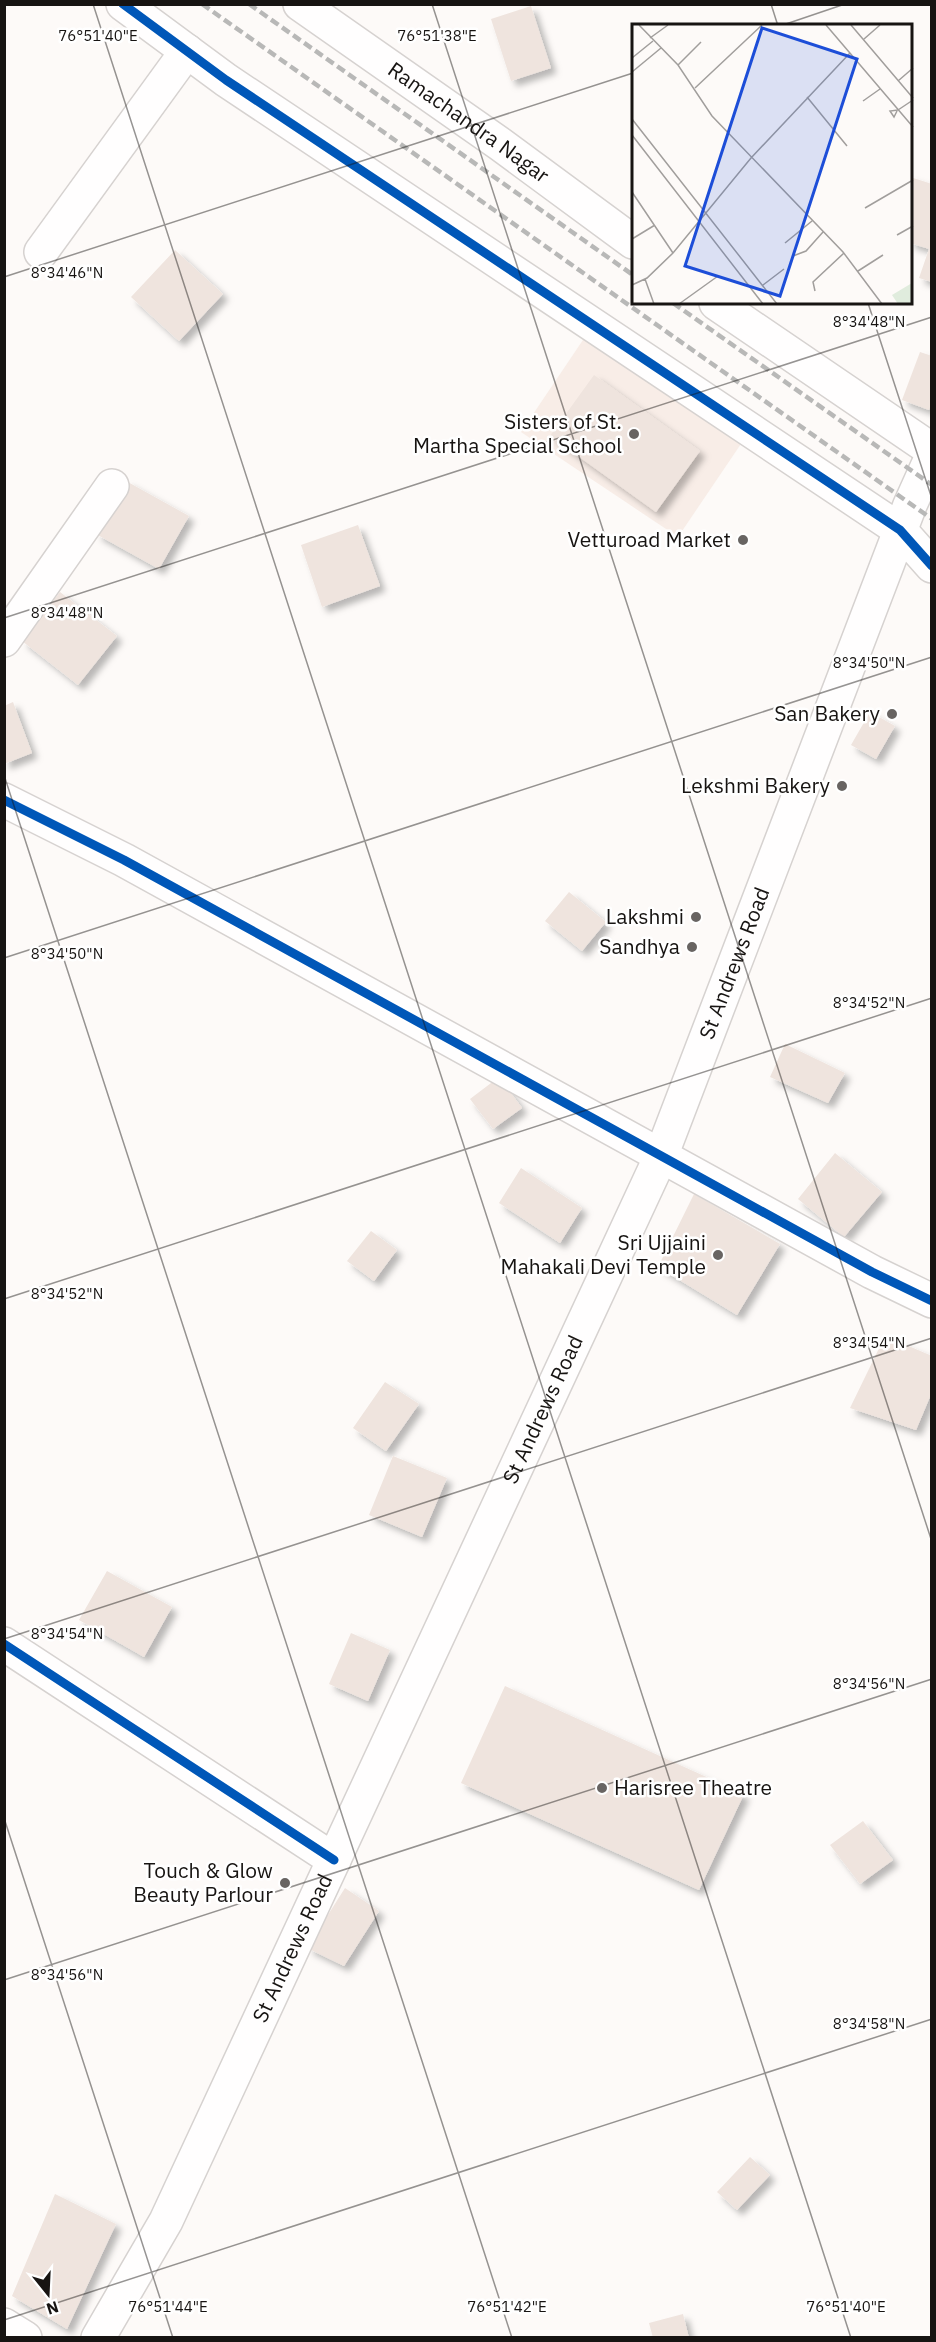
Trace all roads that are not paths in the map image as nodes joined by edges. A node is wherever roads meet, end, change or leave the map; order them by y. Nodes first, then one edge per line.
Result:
1 (123, 4) edge
2 (300, 4) edge
3 (187, 51) junction
4 (632, 241) edge
5 (41, 252) dead end
6 (717, 304) edge
7 (932, 450) edge
8 (932, 456) edge
9 (112, 486) dead end
10 (900, 530) junction
11 (932, 566) edge
12 (4, 640) edge
13 (4, 800) edge
14 (661, 1156) junction
15 (932, 1301) edge
16 (4, 1644) edge
17 (334, 1860) junction
18 (4, 2325) edge
19 (25, 2337) edge
20 (98, 2337) edge

1 - 3 street
2 - 4 street, Ramachandra Nagar
3 - 5 street
3 - 10 street
6 - 7 street
8 - 10 street, St Andrews Road
9 - 12 street
10 - 11 street
10 - 14 street, St Andrews Road
13 - 14 street
14 - 15 street
14 - 17 street, St Andrews Road
16 - 17 street
17 - 20 street, St Andrews Road
18 - 19 street

